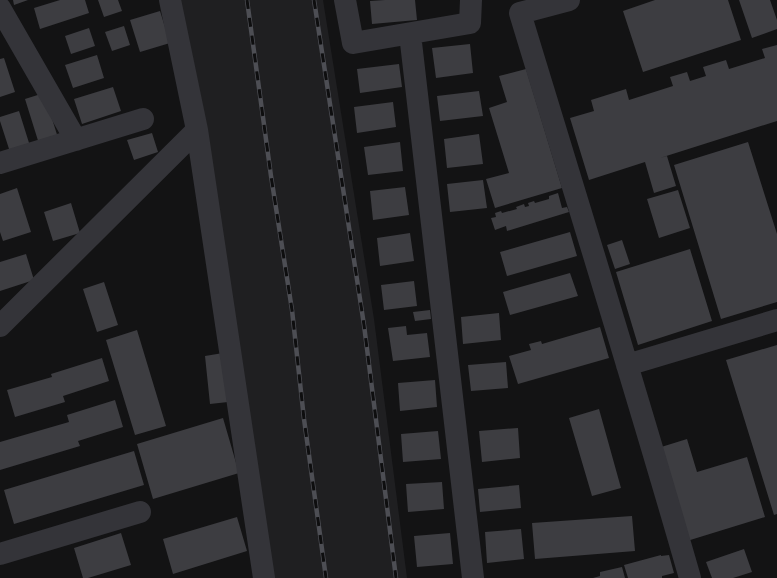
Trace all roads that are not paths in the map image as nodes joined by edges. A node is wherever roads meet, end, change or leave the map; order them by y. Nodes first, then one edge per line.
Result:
1 (170, 0) edge
2 (345, 0) edge
3 (471, 0) edge
4 (569, 0) edge
5 (0, 8) edge
6 (410, 34) junction
7 (143, 119) dead end
8 (197, 130) junction
9 (76, 140) junction
10 (0, 163) edge
11 (777, 320) edge
12 (0, 326) edge
13 (627, 365) junction
14 (140, 512) dead end
15 (0, 554) edge
16 (262, 578) edge
17 (473, 578) edge
18 (690, 578) edge

1 - 8 street
2 - 6 street
3 - 6 street
4 - 13 street
5 - 9 street
6 - 17 street
7 - 9 street
8 - 12 street
8 - 16 street
9 - 10 street
11 - 13 street
13 - 18 street
14 - 15 street

